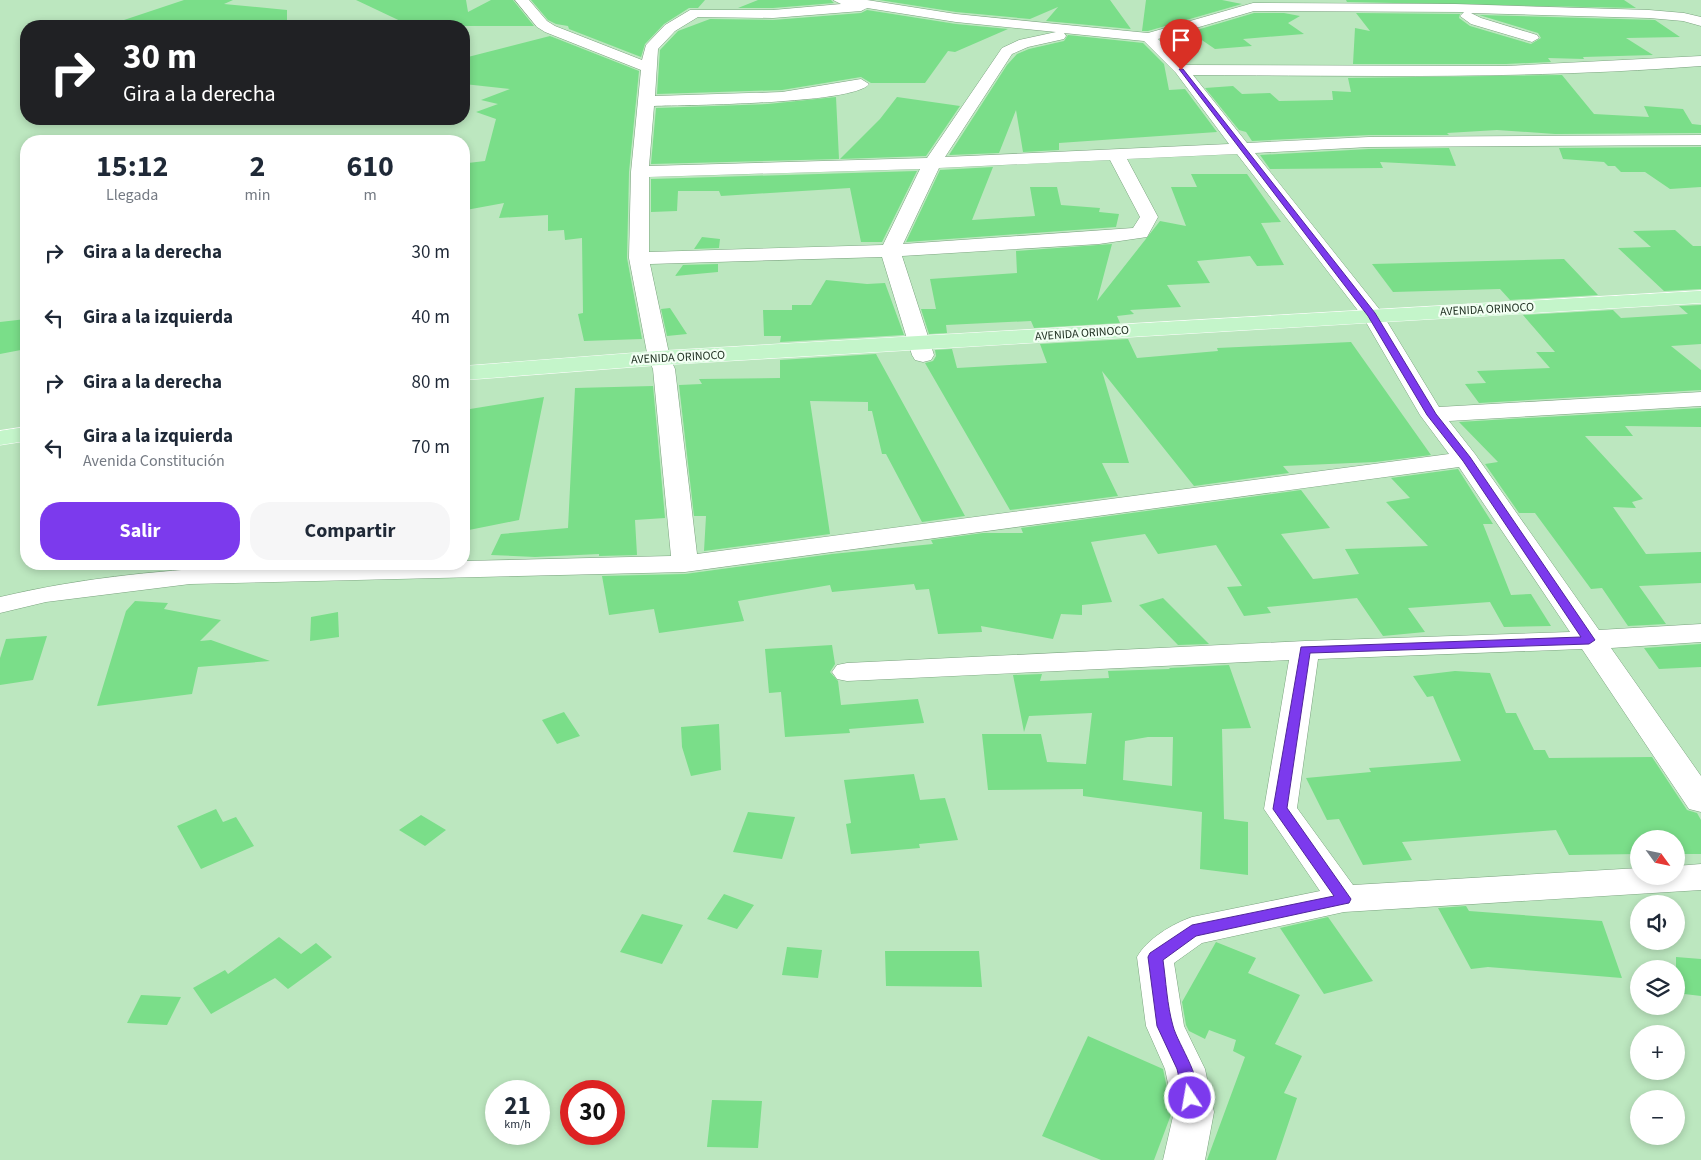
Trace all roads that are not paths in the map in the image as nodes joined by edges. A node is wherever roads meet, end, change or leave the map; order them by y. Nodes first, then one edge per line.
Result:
1 (522, 0) edge
2 (840, 0) edge
3 (1452, 4) edge
4 (878, 6) junction
5 (956, 18) junction
6 (1701, 22) edge
7 (1109, 33) junction
8 (1148, 37) junction
9 (1532, 38) dead end
10 (995, 43) junction
11 (1701, 61) edge
12 (649, 68) junction
13 (1181, 70) junction
14 (861, 84) dead end
15 (647, 101) junction
16 (1701, 140) edge
17 (1241, 147) junction
18 (1116, 154) junction
19 (932, 163) junction
20 (640, 172) junction
21 (890, 251) junction
22 (639, 258) junction
23 (1701, 297) edge
24 (1701, 307) edge
25 (1375, 321) junction
26 (921, 349) junction
27 (661, 364) junction
28 (470, 373) edge
29 (470, 383) edge
30 (1701, 398) edge
31 (1432, 415) junction
32 (20, 435) edge
33 (0, 438) edge
34 (1466, 459) junction
35 (685, 564) junction
36 (470, 569) edge
37 (438, 570) edge
38 (0, 605) edge
39 (1701, 633) edge
40 (1589, 640) junction
41 (1305, 650) junction
42 (846, 672) dead end
43 (1701, 802) edge
44 (1701, 877) edge
45 (1344, 899) junction
46 (1184, 1160) edge

1 - 12 street
2 - 4 street
3 - 6 street
3 - 8 street
3 - 9 street
4 - 5 street
4 - 12 street
5 - 7 street
5 - 10 street
7 - 8 street
7 - 10 street
8 - 13 street
10 - 19 street
11 - 13 street
12 - 15 street
13 - 17 street
14 - 15 street
15 - 20 street
16 - 17 street
17 - 18 street
17 - 25 street
18 - 19 street
18 - 21 street
19 - 20 street
19 - 21 street
20 - 22 street
21 - 22 street
21 - 26 street
22 - 27 street
23 - 25 main road, AVENIDA ORINOCO
24 - 25 main road, AVENIDA ORINOCO
25 - 26 main road, AVENIDA ORINOCO
25 - 31 street
26 - 27 main road, AVENIDA ORINOCO
27 - 28 main road, AVENIDA ORINOCO
27 - 29 main road, AVENIDA ORINOCO
27 - 35 street
30 - 31 street
31 - 34 street
32 - 33 main road
34 - 35 street
34 - 40 street
35 - 36 street
37 - 38 street
39 - 40 street
40 - 41 street
40 - 43 street
41 - 42 street
41 - 45 street
44 - 45 street
45 - 46 street

